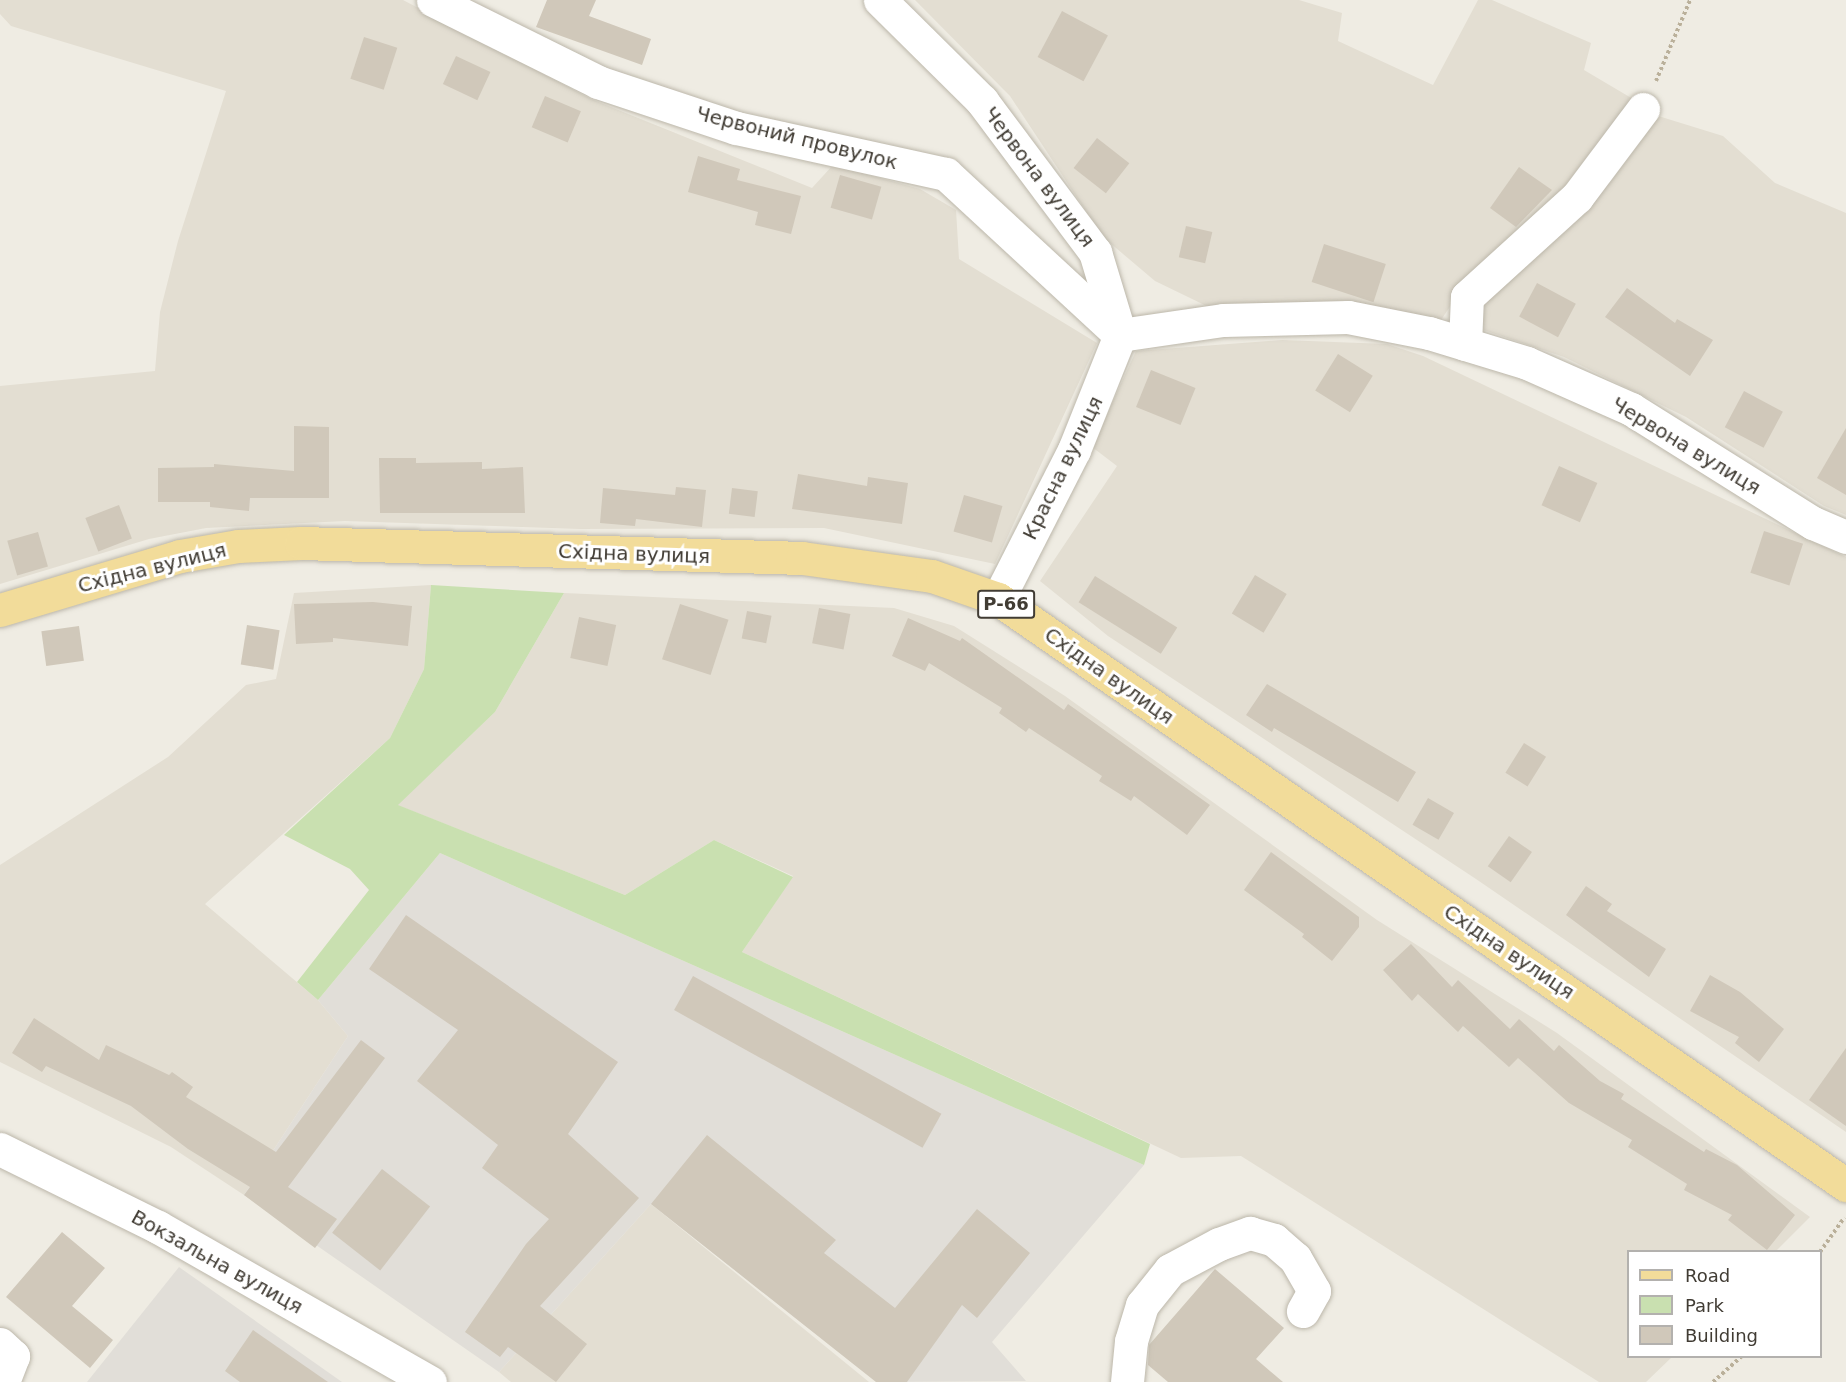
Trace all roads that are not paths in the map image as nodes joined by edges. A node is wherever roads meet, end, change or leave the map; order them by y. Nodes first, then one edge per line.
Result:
1 (434, 0) edge
2 (880, 0) edge
3 (1643, 109) road end
4 (1120, 335) junction
5 (1466, 344) junction
6 (1846, 537) edge
7 (998, 599) junction
8 (0, 610) edge
9 (0, 1149) edge
10 (1846, 1185) edge
11 (1303, 1311) dead end
12 (0, 1344) edge
13 (3, 1382) edge
14 (430, 1382) edge
15 (1126, 1382) edge

1 - 4 street, Червоний провулок
2 - 4 street, Червона вулиця
3 - 5 street
4 - 5 street, Червона вулиця
4 - 7 street, Красна вулиця
5 - 6 street, Червона вулиця
7 - 8 main road, Східна вулиця / Р-66
7 - 10 main road, Східна вулиця / Р-66
9 - 14 street, Вокзальна вулиця
11 - 15 street
12 - 13 street

